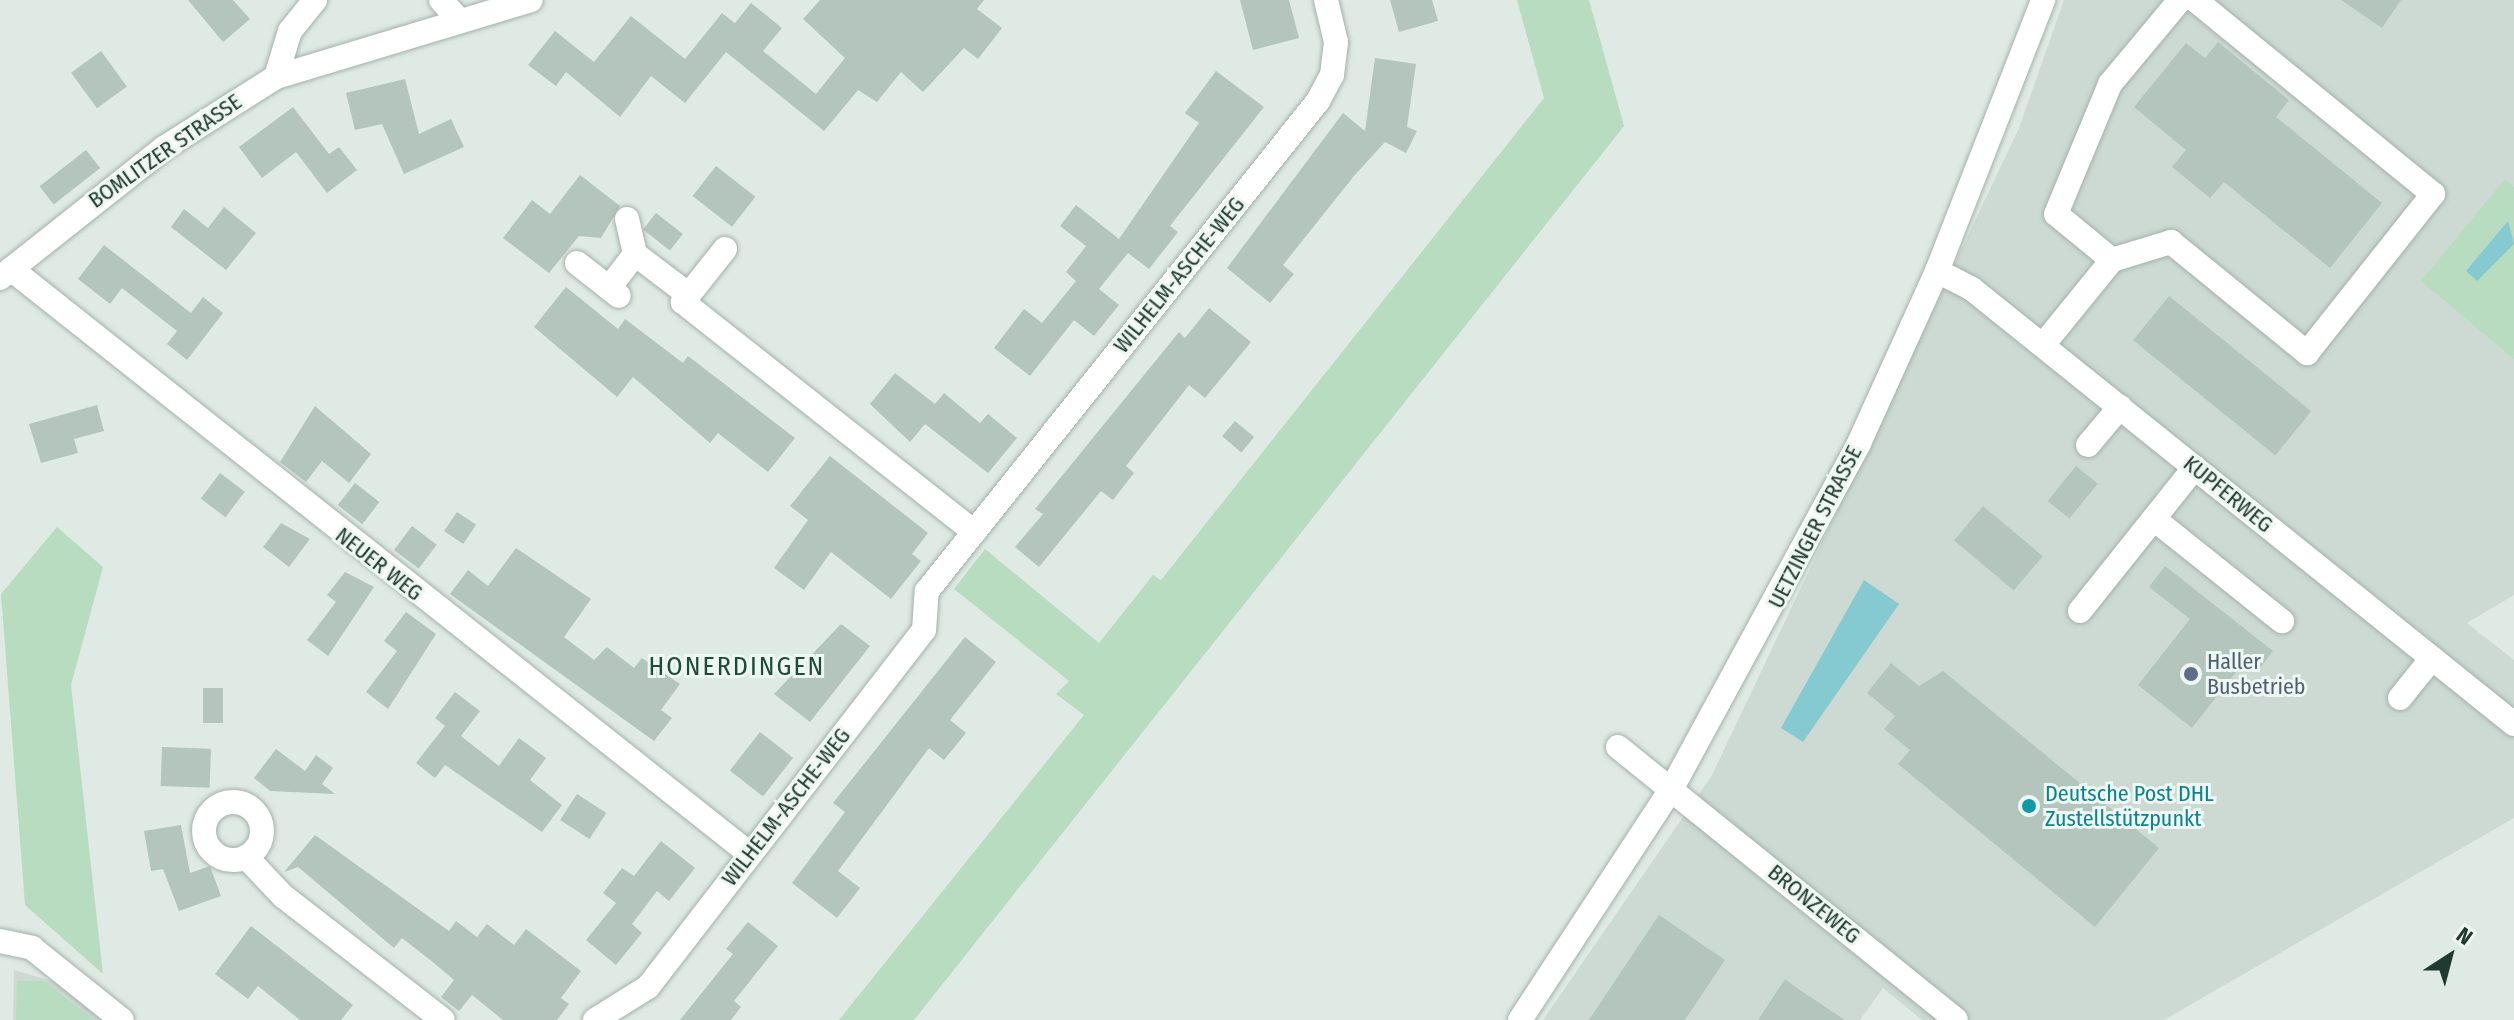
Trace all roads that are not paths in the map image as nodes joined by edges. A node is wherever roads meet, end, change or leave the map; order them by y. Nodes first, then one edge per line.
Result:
1 (315, 0) edge
2 (441, 0) edge
3 (531, 0) edge
4 (1326, 0) edge
5 (2043, 0) edge
6 (2180, 0) edge
7 (2195, 0) edge
8 (459, 20) junction
9 (276, 77) junction
10 (627, 219) dead end
11 (725, 249) dead end
12 (635, 254) junction
13 (2112, 260) junction
14 (577, 263) dead end
15 (1937, 271) junction
16 (6, 274) edge
17 (689, 295) junction
18 (2043, 345) junction
19 (2120, 407) junction
20 (2088, 445) dead end
21 (2195, 467) junction
22 (2154, 519) junction
23 (974, 532) junction
24 (2080, 611) dead end
25 (2282, 621) dead end
26 (2432, 658) junction
27 (2400, 698) dead end
28 (2514, 724) edge
29 (1618, 747) dead end
30 (1672, 788) junction
31 (750, 854) junction
32 (246, 857) dead end
33 (0, 941) edge
34 (122, 1020) edge
35 (443, 1020) edge
36 (595, 1020) edge
37 (1520, 1020) edge
38 (1956, 1020) edge

1 - 9 street
2 - 8 street
3 - 8 street, BOMLITZER STRASSE
4 - 23 street, WILHELM-ASCHE-WEG
5 - 15 street, UETZINGER STRASSE
6 - 13 street
7 - 13 street
8 - 9 street, BOMLITZER STRASSE
9 - 16 street, BOMLITZER STRASSE
10 - 12 street
11 - 17 street
12 - 14 street
12 - 17 street
13 - 18 street
15 - 18 street, KUPFERWEG
15 - 30 street, UETZINGER STRASSE
16 - 31 street, NEUER WEG
17 - 23 street
18 - 19 street, KUPFERWEG
19 - 20 street
19 - 21 street, KUPFERWEG
21 - 22 street
21 - 26 street, KUPFERWEG
22 - 24 street
22 - 25 street
23 - 31 street, WILHELM-ASCHE-WEG
26 - 27 street
26 - 28 street, KUPFERWEG
29 - 30 street, BRONZEWEG
30 - 37 street, UETZINGER STRASSE
30 - 38 street, BRONZEWEG
31 - 36 street, WILHELM-ASCHE-WEG
32 - 35 street
33 - 34 street

